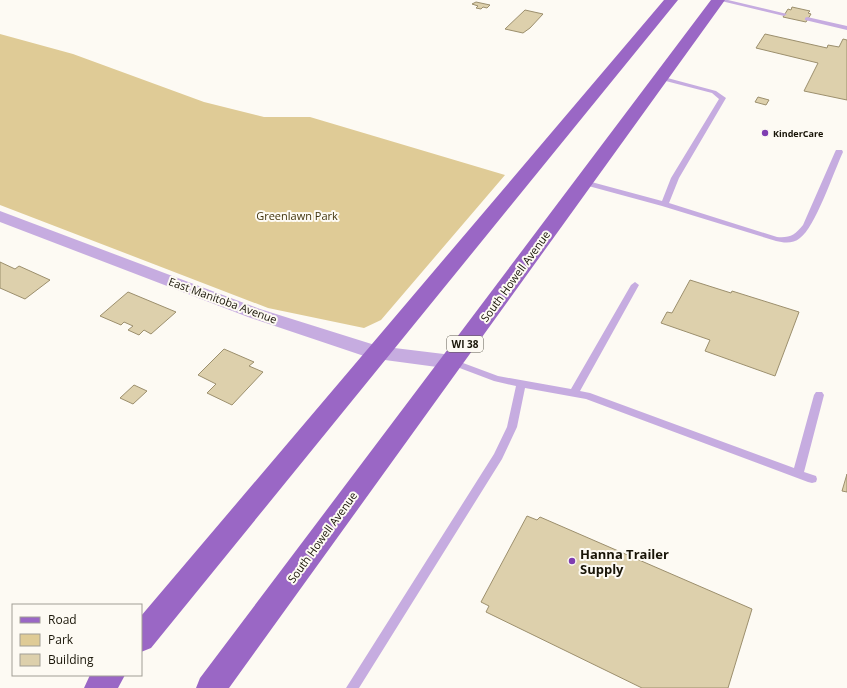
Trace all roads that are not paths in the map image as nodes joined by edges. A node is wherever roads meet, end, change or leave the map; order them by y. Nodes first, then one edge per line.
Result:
1 (671, 0) edge
2 (719, 0) edge
3 (784, 14) dead end
4 (808, 19) dead end
5 (847, 28) edge
6 (660, 78) junction
7 (839, 152) dead end
8 (584, 182) junction
9 (665, 204) junction
10 (0, 216) edge
11 (635, 285) dead end
12 (377, 354) junction
13 (452, 362) junction
14 (520, 383) junction
15 (574, 393) junction
16 (819, 395) dead end
17 (798, 473) junction
18 (812, 479) dead end
19 (142, 637) edge
20 (109, 676) edge
21 (99, 688) edge
22 (211, 688) edge
23 (352, 688) edge

1 - 12 main road
2 - 3 lane
2 - 6 main road, South Howell Avenue / WI 38
4 - 5 lane
6 - 8 main road, South Howell Avenue / WI 38
6 - 9 lane
7 - 9 lane
8 - 9 lane
8 - 13 main road, South Howell Avenue / WI 38
10 - 12 street, East Manitoba Avenue
11 - 15 lane
12 - 13 street, East Manitoba Avenue
12 - 19 main road
13 - 14 lane
13 - 22 main road, South Howell Avenue / WI 38
14 - 15 lane
14 - 23 lane
15 - 17 lane
16 - 17 lane
17 - 18 lane
20 - 21 main road

